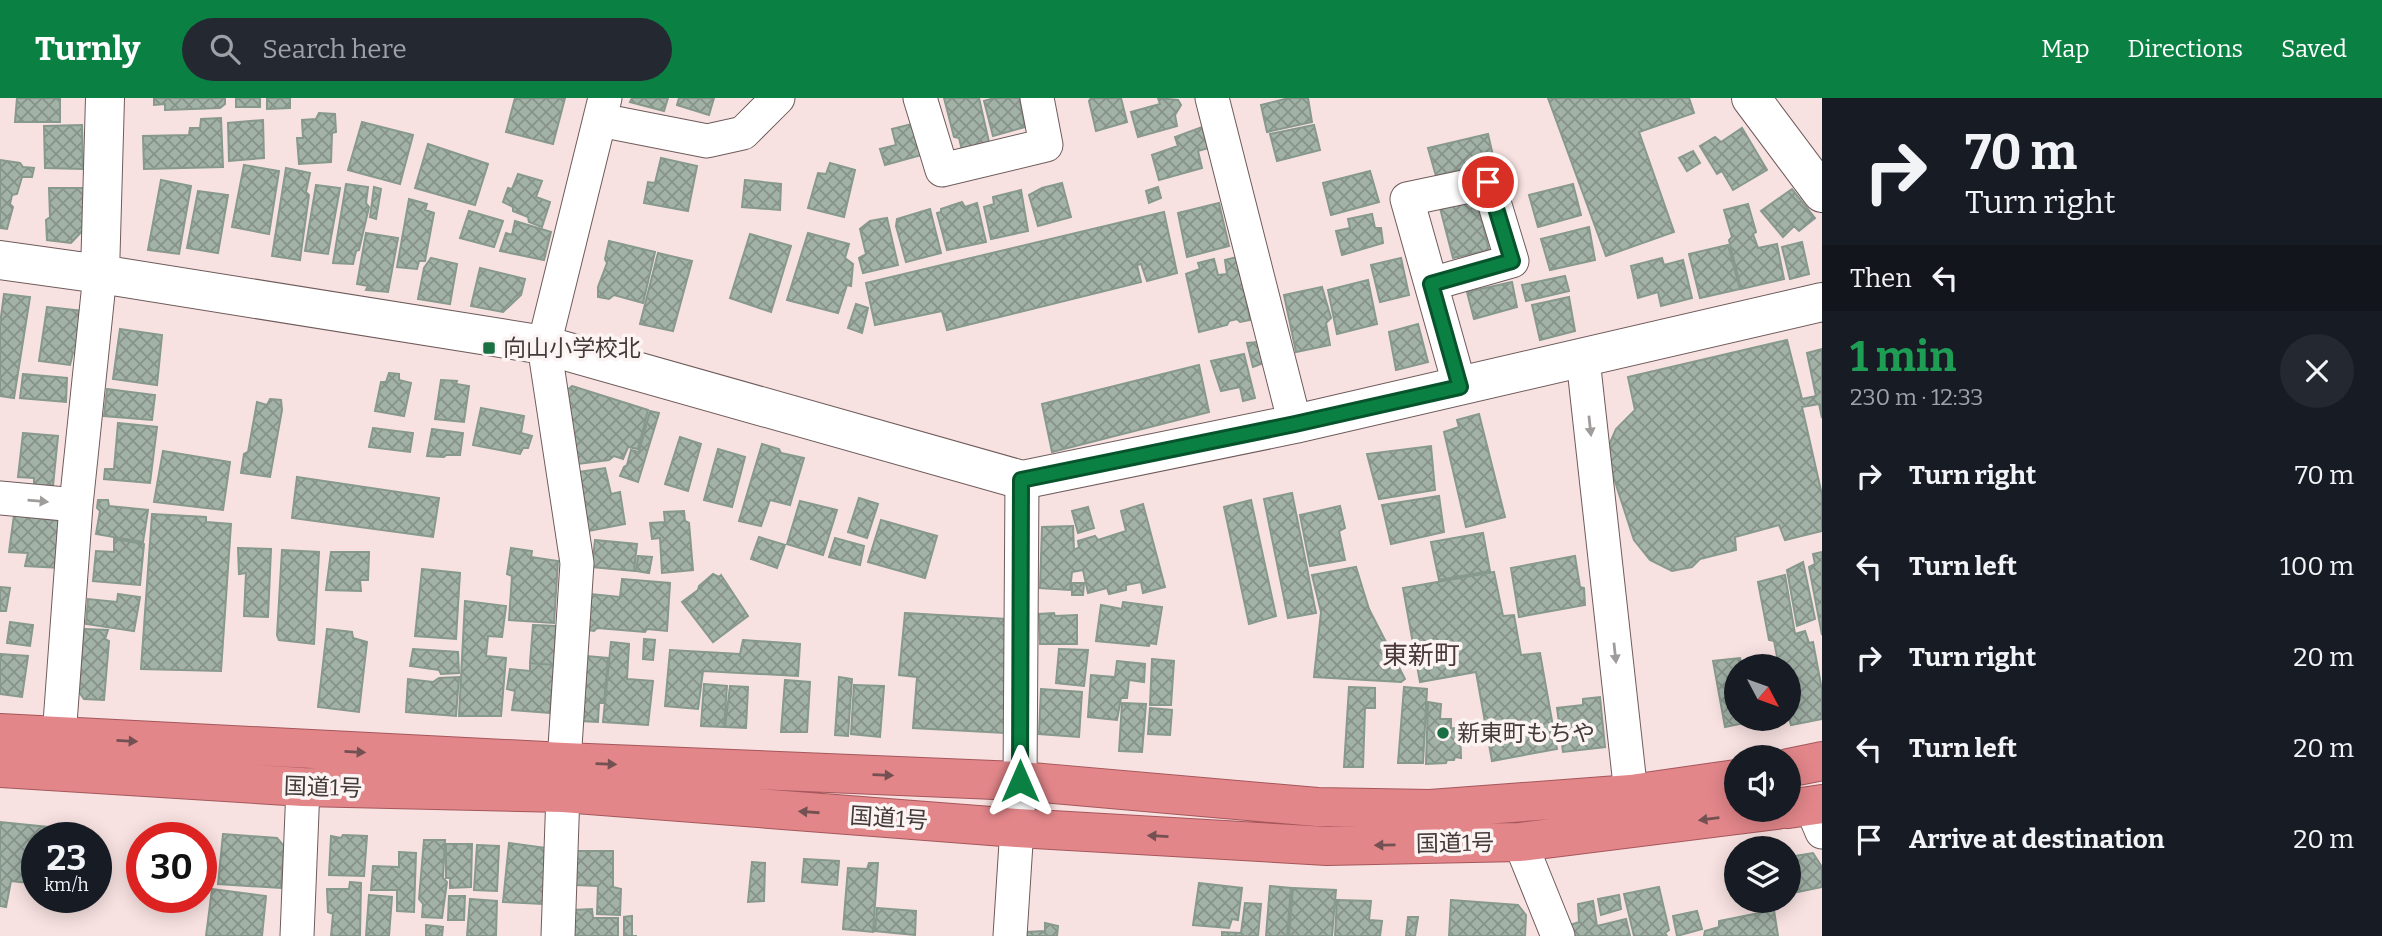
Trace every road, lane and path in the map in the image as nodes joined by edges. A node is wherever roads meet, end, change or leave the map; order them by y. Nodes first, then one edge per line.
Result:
1 (105, 98) edge
2 (778, 98) edge
3 (920, 98) edge
4 (1037, 98) edge
5 (1212, 98) edge
6 (1751, 98) edge
7 (602, 109) edge
8 (1822, 193) edge
9 (0, 260) edge
10 (100, 274) junction
11 (1431, 284) dead end
12 (1822, 302) edge
13 (544, 345) junction
14 (1583, 359) junction
15 (1460, 387) junction
16 (1295, 424) junction
17 (1021, 480) junction
18 (0, 498) edge
19 (76, 505) junction
20 (0, 733) edge
21 (59, 737) junction
22 (1822, 761) edge
23 (1801, 765) edge
24 (0, 768) edge
25 (564, 777) junction
26 (1020, 781) junction
27 (1724, 781) edge
28 (303, 787) junction
29 (1631, 794) junction
30 (1804, 812) edge
31 (1017, 828) junction
32 (1520, 842) junction
33 (297, 936) edge
34 (558, 936) edge
35 (1010, 936) edge
36 (1559, 936) edge

1 - 10 street
2 - 7 street
3 - 4 street
5 - 16 street
6 - 8 street
7 - 13 street
9 - 10 street
10 - 13 street
10 - 19 street
11 - 15 street
12 - 14 street
13 - 17 street
13 - 25 street
14 - 15 street
14 -> 29 street
15 - 16 street
16 - 17 street
17 - 26 street
18 -> 19 street
19 - 21 street
20 - 21 highway, 国道1号
21 -> 25 highway, 国道1号
22 - 23 highway
24 - 28 highway, 国道1号
25 -> 26 highway, 国道1号
25 - 28 highway, 国道1号
31 -> 25 highway, 国道1号
25 - 34 street
26 - 29 highway, 国道1号
26 - 31 street
27 - 29 highway, 国道1号
28 - 33 street
30 -> 32 highway, 国道1号
32 -> 31 highway, 国道1号
31 - 35 street
32 - 36 street

